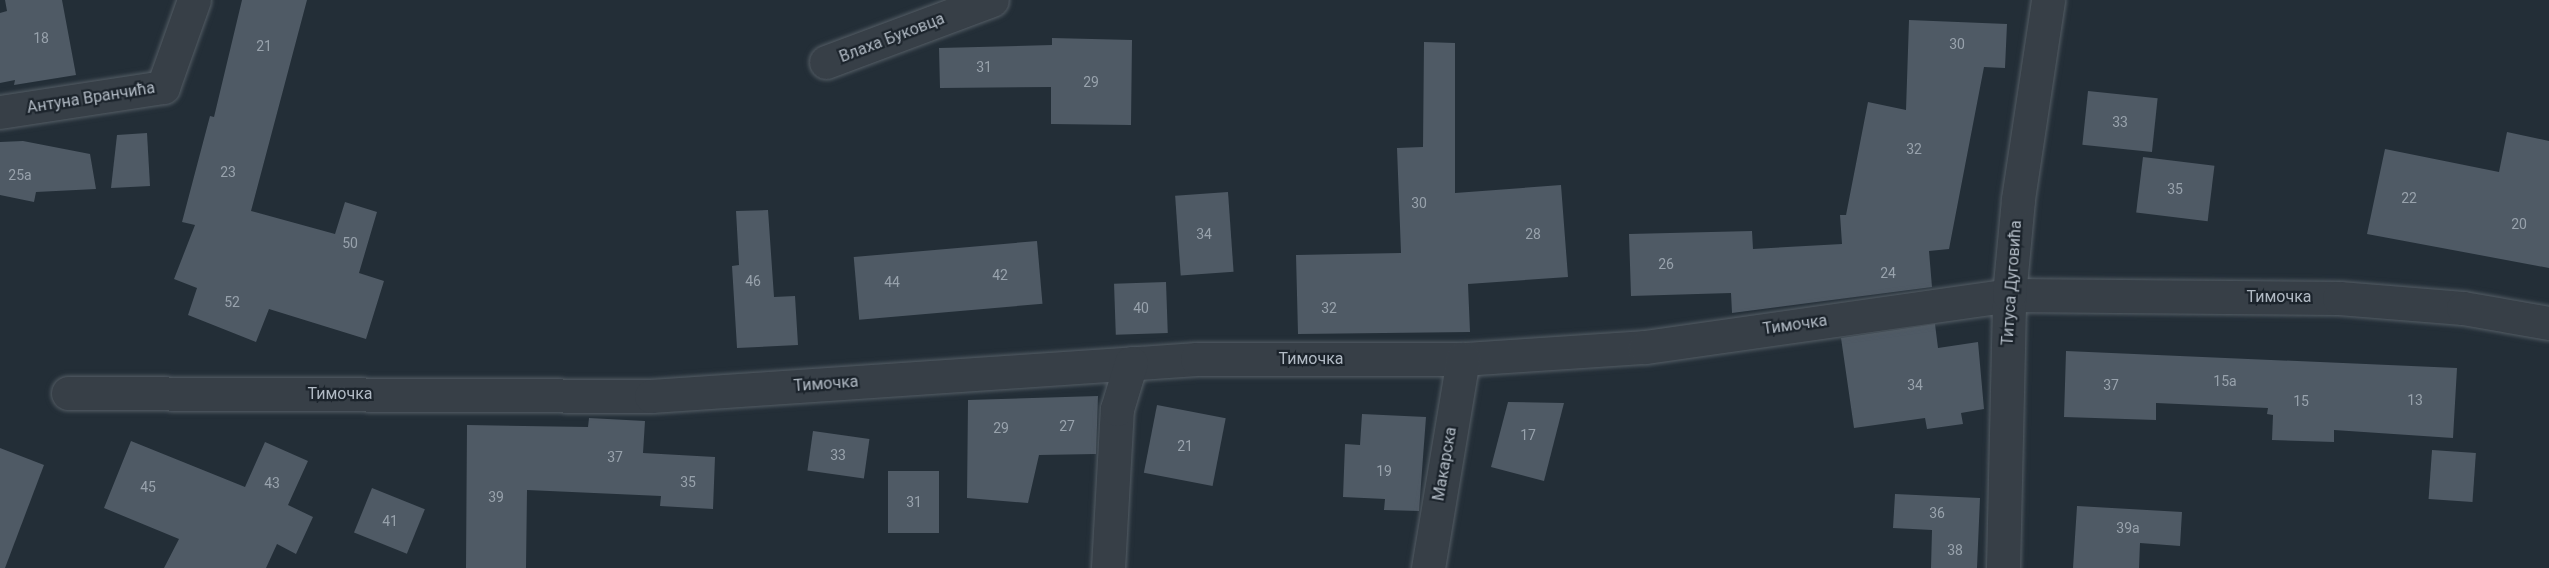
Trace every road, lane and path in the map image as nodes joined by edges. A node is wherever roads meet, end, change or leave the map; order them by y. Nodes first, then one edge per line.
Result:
1 (194, 0) edge
2 (992, 0) edge
3 (2048, 0) edge
4 (826, 62) dead end
5 (0, 112) edge
6 (2009, 295) junction
7 (2549, 322) edge
8 (1462, 359) junction
9 (1131, 363) junction
10 (68, 393) dead end
11 (1108, 568) edge
12 (1428, 568) edge
13 (2003, 568) edge

1 - 5 street, Антуна Вранчића
2 - 4 street, Влаха Буковца
3 - 6 street, Титуса Дуговића
6 - 7 street, Тимочка
6 - 8 street, Тимочка
6 - 13 street, Титуса Дуговића
8 - 9 street, Тимочка
8 - 12 street, Макарска
9 - 10 street, Тимочка
9 - 11 street

